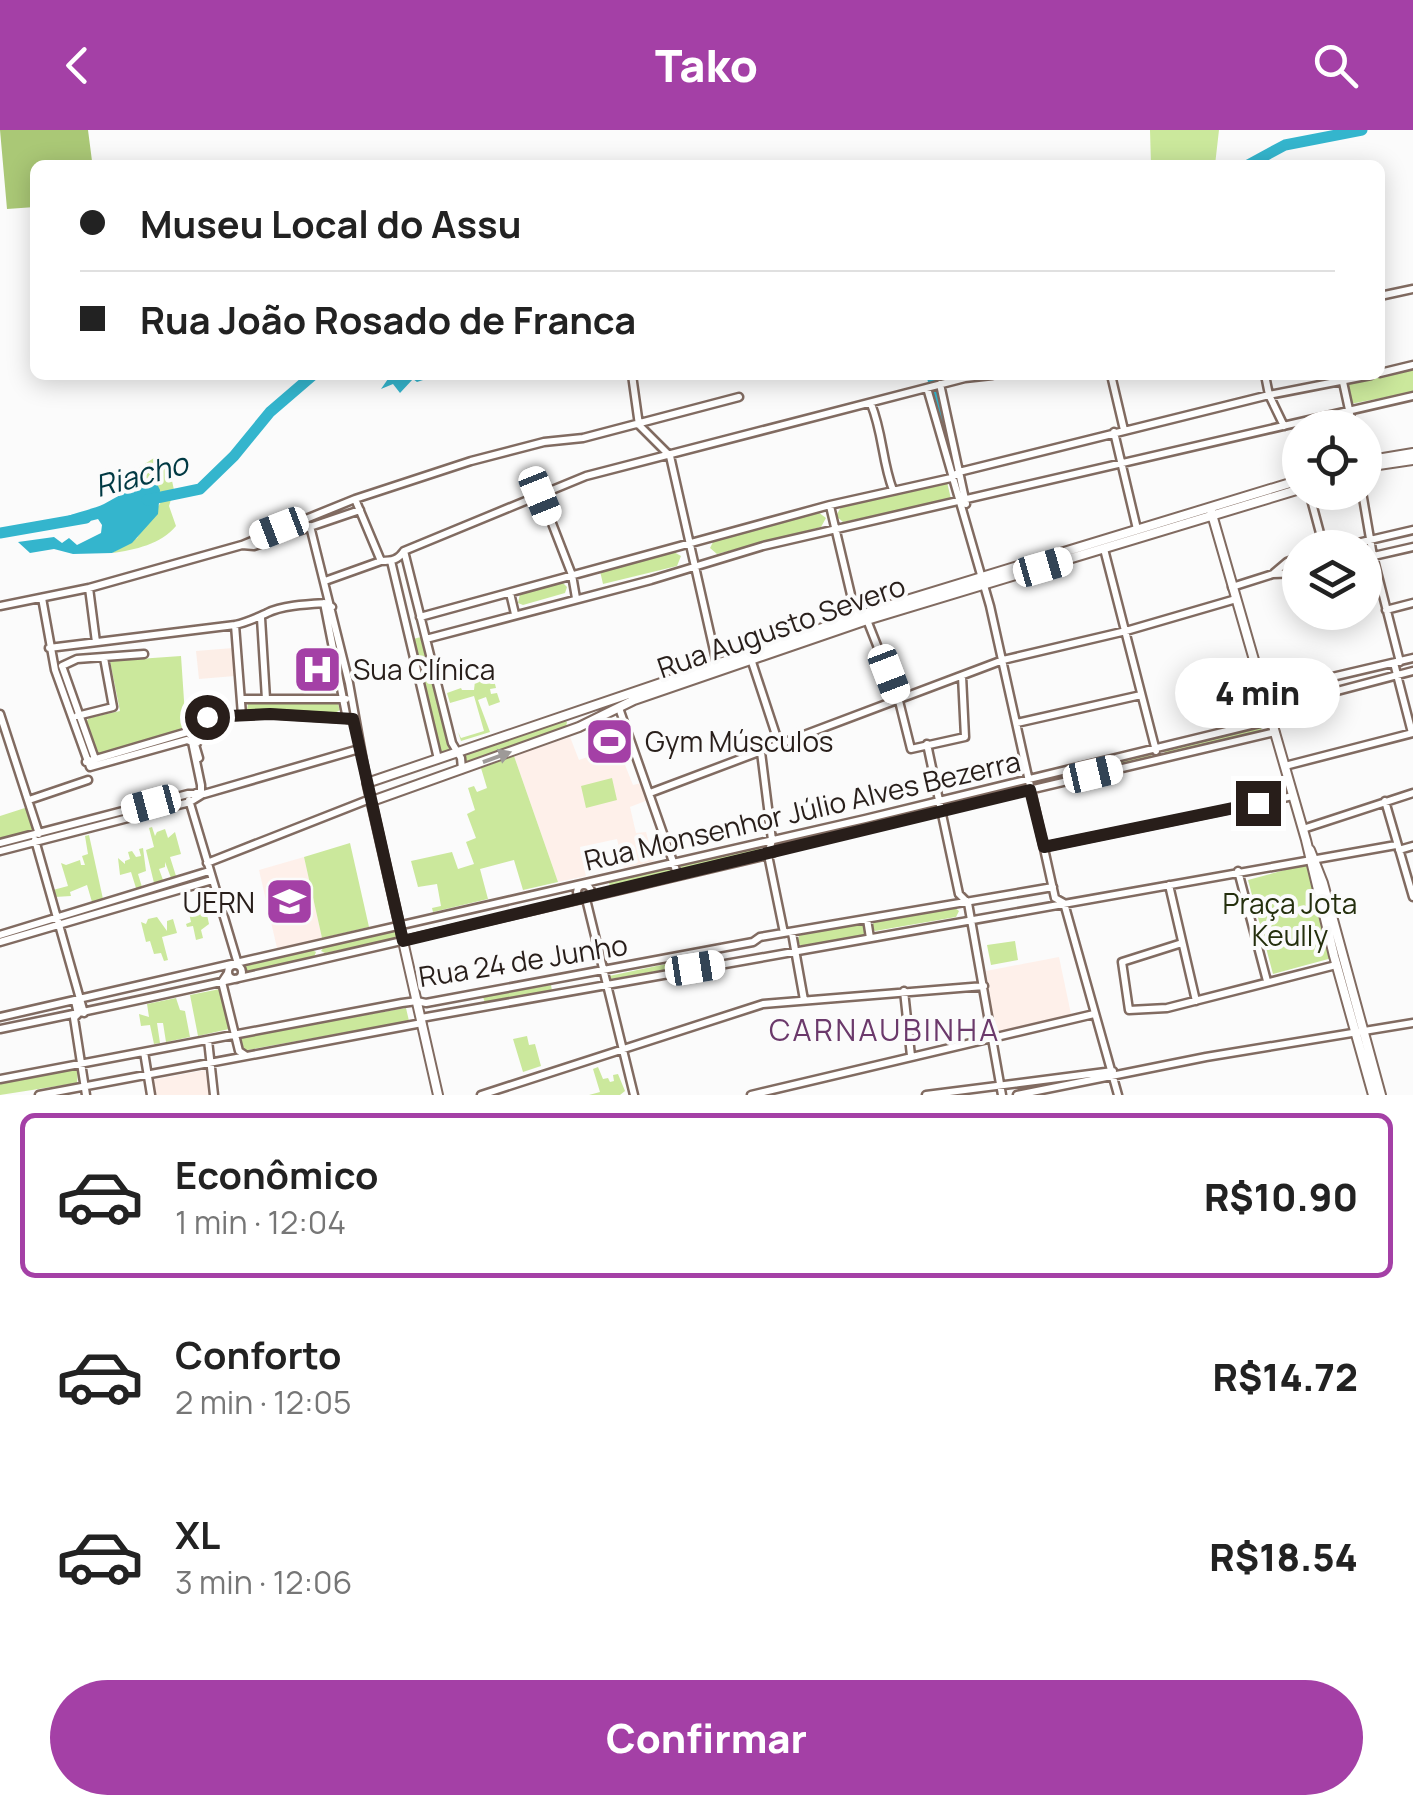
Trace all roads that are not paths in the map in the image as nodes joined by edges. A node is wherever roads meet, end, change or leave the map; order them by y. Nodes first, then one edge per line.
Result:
1 (1413, 289) edge
2 (1385, 295) edge
3 (1413, 365) edge
4 (1385, 372) edge
5 (633, 380) edge
6 (963, 380) edge
7 (1112, 380) edge
8 (1266, 380) edge
9 (1351, 380) edge
10 (1343, 382) junction
11 (940, 384) junction
12 (927, 388) junction
13 (1269, 395) junction
14 (1413, 396) edge
15 (739, 397) dead end
16 (871, 404) junction
17 (1349, 410) joint
18 (1282, 422) edge
19 (639, 424) junction
20 (1282, 426) edge
21 (1124, 430) junction
22 (1114, 432) junction
23 (670, 456) junction
24 (1413, 456) edge
25 (1382, 461) edge
26 (1122, 464) junction
27 (959, 472) junction
28 (951, 478) junction
29 (1282, 486) edge
30 (893, 490) junction
31 (1282, 493) edge
32 (540, 496) junction
33 (355, 498) junction
34 (963, 502) junction
35 (830, 505) junction
36 (360, 510) junction
37 (1211, 511) junction
38 (307, 517) junction
39 (310, 528) junction
40 (834, 529) junction
41 (1137, 529) junction
42 (1413, 530) edge
43 (1382, 537) edge
44 (690, 543) junction
45 (242, 545) junction
46 (1413, 547) edge
47 (1104, 549) junction
48 (404, 551) junction
49 (1382, 554) edge
50 (382, 561) junction
51 (391, 561) junction
52 (694, 565) junction
53 (1282, 566) edge
54 (572, 574) junction
55 (1273, 574) junction
56 (1282, 574) edge
57 (324, 581) junction
58 (982, 581) junction
59 (1232, 587) junction
60 (89, 588) junction
61 (510, 593) junction
62 (42, 598) junction
63 (576, 598) junction
64 (1382, 598) edge
65 (1236, 599) junction
66 (1413, 603) edge
67 (328, 605) junction
68 (0, 606) edge
69 (888, 609) junction
70 (1386, 610) junction
71 (515, 614) junction
72 (420, 615) junction
73 (404, 616) junction
74 (856, 616) junction
75 (261, 618) junction
76 (868, 620) junction
77 (235, 625) junction
78 (1126, 631) junction
79 (425, 636) junction
80 (410, 639) junction
81 (96, 642) junction
82 (49, 648) junction
83 (144, 654) dead end
84 (104, 658) junction
85 (1413, 658) edge
86 (751, 659) junction
87 (1004, 660) junction
88 (1397, 663) junction
89 (718, 666) junction
90 (59, 668) junction
91 (1413, 670) edge
92 (962, 676) junction
93 (1397, 676) junction
94 (1264, 693) junction
95 (1142, 695) junction
96 (242, 699) junction
97 (266, 699) junction
98 (899, 701) junction
99 (347, 703) junction
100 (620, 708) junction
101 (1269, 710) junction
102 (574, 712) junction
103 (242, 714) junction
104 (563, 716) junction
105 (1, 717) edge
106 (75, 717) junction
107 (350, 719) junction
108 (1272, 720) junction
109 (1017, 723) junction
110 (574, 728) junction
111 (1275, 732) junction
112 (1413, 733) edge
113 (189, 735) junction
114 (197, 742) junction
115 (780, 744) junction
116 (927, 744) junction
117 (359, 750) junction
118 (761, 752) junction
119 (456, 753) junction
120 (1156, 755) junction
121 (438, 759) junction
122 (90, 760) junction
123 (1285, 766) junction
124 (462, 769) junction
125 (88, 780) dead end
126 (366, 783) junction
127 (1029, 785) junction
128 (1413, 792) edge
129 (650, 793) junction
130 (195, 796) junction
131 (1293, 796) junction
132 (29, 800) junction
133 (371, 800) junction
134 (1385, 801) junction
135 (942, 806) junction
136 (1302, 829) junction
137 (38, 837) junction
138 (772, 840) junction
139 (0, 843) edge
140 (1413, 846) edge
141 (1044, 847) junction
142 (1397, 847) junction
143 (0, 851) edge
144 (768, 854) junction
145 (1312, 858) junction
146 (674, 863) junction
147 (210, 871) junction
148 (1238, 871) junction
149 (678, 876) junction
150 (582, 884) junction
151 (1169, 885) junction
152 (1053, 887) junction
153 (1413, 897) edge
154 (520, 899) junction
155 (586, 899) junction
156 (968, 902) junction
157 (1064, 903) junction
158 (500, 904) junction
159 (524, 913) junction
160 (503, 918) junction
161 (867, 919) junction
162 (971, 919) junction
163 (57, 921) junction
164 (400, 926) junction
165 (788, 933) junction
166 (0, 938) edge
167 (870, 938) junction
168 (403, 941) junction
169 (753, 942) junction
170 (1182, 943) junction
171 (317, 946) junction
172 (795, 952) junction
173 (693, 954) junction
174 (755, 959) junction
175 (320, 960) junction
176 (236, 964) junction
177 (1336, 965) junction
178 (695, 968) junction
179 (603, 971) junction
180 (228, 973) junction
181 (240, 978) junction
182 (164, 980) junction
183 (562, 980) junction
184 (1268, 981) junction
185 (222, 982) junction
186 (551, 982) junction
187 (607, 985) junction
188 (984, 986) junction
189 (131, 988) junction
190 (904, 991) junction
191 (564, 992) junction
192 (167, 994) junction
193 (480, 994) junction
194 (552, 995) junction
195 (78, 1000) junction
196 (804, 1000) junction
197 (1196, 1000) junction
198 (134, 1001) junction
199 (417, 1001) junction
200 (482, 1008) junction
201 (81, 1013) junction
202 (1094, 1014) junction
203 (0, 1017) edge
204 (421, 1021) junction
205 (1413, 1022) edge
206 (1, 1028) edge
207 (1360, 1032) junction
208 (235, 1034) junction
209 (993, 1036) junction
210 (208, 1040) junction
211 (623, 1049) junction
212 (144, 1052) junction
213 (246, 1056) junction
214 (911, 1056) junction
215 (208, 1063) junction
216 (80, 1065) junction
217 (1112, 1074) junction
218 (147, 1076) junction
219 (0, 1079) edge
220 (1042, 1080) junction
221 (1000, 1084) junction
222 (84, 1086) junction
223 (1044, 1092) junction
224 (39, 1095) edge
225 (86, 1095) edge
226 (152, 1095) edge
227 (214, 1095) edge
228 (438, 1095) edge
229 (481, 1095) edge
230 (634, 1095) edge
231 (751, 1095) edge
232 (926, 1095) edge
233 (1002, 1095) edge
234 (1017, 1095) edge
235 (1118, 1095) edge
236 (1373, 1095) edge
237 (1381, 1095) edge

1 - 2 street
3 - 4 street
5 - 19 street
6 - 11 street
7 - 21 street
8 - 13 street
9 - 10 street
10 - 13 street
10 - 17 street
11 - 12 street
11 - 27 street
12 - 16 street
12 - 28 street
13 - 18 street
13 - 21 street
14 - 17 street
15 - 19 street
16 - 23 street
16 - 30 street
19 - 23 street
19 - 33 street
20 - 26 street
21 - 22 street
22 - 26 street
22 - 27 street
23 - 32 street
23 - 44 street
24 - 25 main road
26 - 34 street
26 - 41 street
27 - 28 street
27 - 34 street
28 - 30 street
28 - 34 street
29 - 37 main road
30 - 35 street
31 - 37 main road
32 - 48 street
32 - 54 street
33 - 36 street
33 - 38 street
34 - 40 street
34 - 58 street
35 - 40 street
35 - 44 street
36 - 39 street
36 - 50 street
37 - 41 main road, Rua Augusto Severo
37 - 47 main road, Rua Augusto Severo
37 - 59 main road
38 - 39 street
38 - 45 street
39 - 45 street
39 - 57 street
40 - 52 street
40 - 74 street
41 - 58 main road, Rua Augusto Severo
42 - 43 street
44 - 52 street
44 - 54 street
45 - 60 street
46 - 49 street
47 - 58 main road, Rua Augusto Severo
47 - 78 street
48 - 51 street
48 - 72 street
50 - 51 street
50 - 57 street
51 - 73 street
52 - 63 street
52 - 89 street
53 - 55 street
54 - 61 street
54 - 63 street
55 - 56 street
55 - 59 street
57 - 67 street
58 - 69 main road, Rua Augusto Severo
58 - 87 street
59 - 65 main road
60 - 62 street
60 - 81 street
61 - 71 street
61 - 72 street
62 - 68 street
62 - 82 street
63 - 71 street
64 - 70 street
65 - 78 street
65 - 94 main road
66 - 70 street
67 - 75 street
67 - 99 street
69 - 74 main road, Rua Augusto Severo
69 - 76 main road, Rua Augusto Severo
70 - 88 street
71 - 79 street
72 - 73 street
72 - 79 street
73 - 80 street
74 - 89 main road, Rua Augusto Severo
75 - 77 street
75 - 97 street
76 - 86 main road, Rua Augusto Severo
76 - 98 street
77 - 81 street
77 - 96 street
78 - 87 street
78 - 95 street
79 - 80 street
79 - 119 street
80 - 121 street
81 - 82 street
82 - 90 street
83 - 84 street
84 - 90 street
84 - 106 street
85 - 88 street
86 - 89 main road, Rua Augusto Severo
86 - 115 street
87 - 92 street
87 - 109 street
88 - 93 street
88 - 94 street
89 - 100 main road, Rua Augusto Severo
89 - 102 main road, Rua Augusto Severo
90 - 106 street
91 - 93 street
92 - 98 street
92 - 116 street
93 - 101 street
93 - 112 street
94 - 101 main road
95 - 109 street
95 - 120 street
96 - 97 street
96 - 103 street
97 - 99 street
98 - 115 street
98 - 116 street
99 - 107 street
100 - 110 main road, Rua Augusto Severo
100 - 129 street
101 - 108 main road
102 - 104 main road, Rua Augusto Severo
102 - 110 main road
103 - 107 street
103 - 114 street
104 - 110 main road
104 - 119 main road, Rua Augusto Severo
105 - 132 street
106 - 122 street
107 - 117 street
108 - 111 main road
108 - 120 street, Rua Monsenhor Júlio Alves Bezerra
109 - 127 street
124 -> 110 main road, Rua Augusto Severo
111 - 120 street, Rua Monsenhor Júlio Alves Bezerra
111 - 123 main road
112 - 123 street
113 - 114 street
113 - 122 street
113 - 122 street
113 - 130 street
114 - 130 street
115 - 118 street
116 - 135 street
117 - 126 street
117 - 130 street
118 - 129 street
118 - 138 street
119 - 121 main road, Rua Augusto Severo
119 - 124 street
120 - 127 street, Rua Monsenhor Júlio Alves Bezerra
121 - 126 main road, Rua Augusto Severo
123 - 131 main road
124 - 133 main road, Rua Augusto Severo
125 - 132 street
126 - 133 main road
127 - 135 street, Rua Monsenhor Júlio Alves Bezerra
127 - 141 street
128 - 134 street
129 - 146 street
130 - 137 street
130 - 147 street
131 - 136 main road
131 - 141 street
132 - 137 street
133 - 147 street
133 - 164 main road
134 - 136 street
134 - 142 street
135 - 138 street, Rua Monsenhor Júlio Alves Bezerra
135 - 144 street, Rua Monsenhor Júlio Alves Bezerra
135 - 156 street
136 - 145 main road
137 - 139 street
137 - 143 street
137 - 163 street
138 - 144 street
138 - 146 street, Rua Monsenhor Júlio Alves Bezerra
140 - 142 street, Rua 24 de Junho
141 - 152 street
142 - 145 street, Rua 24 de Junho
142 - 153 street
144 - 149 street, Rua Monsenhor Júlio Alves Bezerra
144 - 165 street
145 - 148 street, Rua 24 de Junho
145 - 177 main road
145 - 207 main road
146 - 149 street
146 - 150 street, Rua Monsenhor Júlio Alves Bezerra
147 - 163 street
147 - 176 street
148 - 151 street, Rua 24 de Junho
148 - 184 street
149 - 155 street, Rua Monsenhor Júlio Alves Bezerra
150 - 154 street, Rua Monsenhor Júlio Alves Bezerra
150 - 155 street
151 - 157 street, Rua 24 de Junho
151 - 170 street
152 - 156 street, Rua 24 de Junho
152 - 157 street
154 - 158 street, Rua Monsenhor Júlio Alves Bezerra
154 - 159 street
155 - 159 street, Rua Monsenhor Júlio Alves Bezerra
155 - 179 street
156 - 161 street, Rua 24 de Junho
156 - 162 street
157 - 162 street, Rua 24 de Junho
157 - 202 street
158 - 160 street
158 - 164 street, Rua Monsenhor Júlio Alves Bezerra
159 - 160 street, Rua Monsenhor Júlio Alves Bezerra
160 - 168 street, Rua Monsenhor Júlio Alves Bezerra
161 - 165 street, Rua 24 de Junho
161 - 167 street
162 - 167 street, Rua 24 de Junho
162 - 188 street
163 - 166 street
163 - 195 street
164 - 168 main road
164 - 171 street, Rua Monsenhor Júlio Alves Bezerra
165 - 169 street, Rua 24 de Junho
165 - 172 street
167 - 172 street, Rua 24 de Junho
168 - 175 street, Rua Monsenhor Júlio Alves Bezerra
168 - 199 main road
169 - 173 street, Rua 24 de Junho
169 - 174 street
170 - 197 street
170 - 197 street
171 - 175 street
171 - 176 street, Rua Monsenhor Júlio Alves Bezerra
172 - 174 street, Rua 24 de Junho
172 - 196 street
173 - 178 street
173 - 179 street, Rua 24 de Junho
174 - 178 street, Rua 24 de Junho
175 - 181 street, Rua Monsenhor Júlio Alves Bezerra
176 - 180 street
176 - 181 street
176 - 182 street, Rua Monsenhor Júlio Alves Bezerra
177 - 184 street
177 - 207 main road
178 - 187 street, Rua 24 de Junho
179 - 183 street, Rua 24 de Junho
179 - 187 street
180 - 181 street
180 - 185 street
181 - 185 street, Rua Monsenhor Júlio Alves Bezerra
182 - 189 street, Rua Monsenhor Júlio Alves Bezerra
182 - 192 street
183 - 186 street, Rua 24 de Junho
183 - 191 street
184 - 197 street
185 - 192 street, Rua Monsenhor Júlio Alves Bezerra
185 - 208 street
186 - 193 street, Rua 24 de Junho
186 - 194 street
187 - 191 street, Rua 24 de Junho
187 - 211 street
188 - 190 street
188 - 209 street
189 - 195 street, Rua Monsenhor Júlio Alves Bezerra
189 - 198 street
190 - 196 street
190 - 214 street
191 - 194 street, Rua 24 de Junho
192 - 198 street, Rua Monsenhor Júlio Alves Bezerra
193 - 199 street, Rua 24 de Junho
193 - 200 street
194 - 200 street, Rua 24 de Junho
195 - 201 street
195 - 203 street, Rua Monsenhor Júlio Alves Bezerra
196 - 211 street
198 - 201 street, Rua Monsenhor Júlio Alves Bezerra
199 - 204 main road
199 - 208 street, Rua 24 de Junho
200 - 204 street, Rua 24 de Junho
201 - 206 street, Rua Monsenhor Júlio Alves Bezerra
201 - 216 street
202 - 209 street
202 - 217 street
203 - 206 street
204 - 213 street, Rua 24 de Junho
204 - 228 main road
205 - 207 street
207 - 217 street
207 - 236 main road
207 - 237 main road
208 - 210 street, Rua 24 de Junho
208 - 213 street
209 - 214 street
209 - 221 street
210 - 212 street, Rua 24 de Junho
210 - 215 street
211 - 229 street
211 - 230 street
212 - 216 street, Rua 24 de Junho
212 - 218 street
213 - 215 street, Rua 24 de Junho
214 - 231 street
215 - 218 street, Rua 24 de Junho
215 - 227 street
216 - 219 street, Rua 24 de Junho
216 - 222 street
217 - 220 street
217 - 223 street
217 - 235 street
218 - 222 street, Rua 24 de Junho
218 - 226 street
220 - 221 street
220 - 223 street
221 - 232 street
221 - 233 street
222 - 224 street, Rua 24 de Junho
222 - 225 street
223 - 234 street

